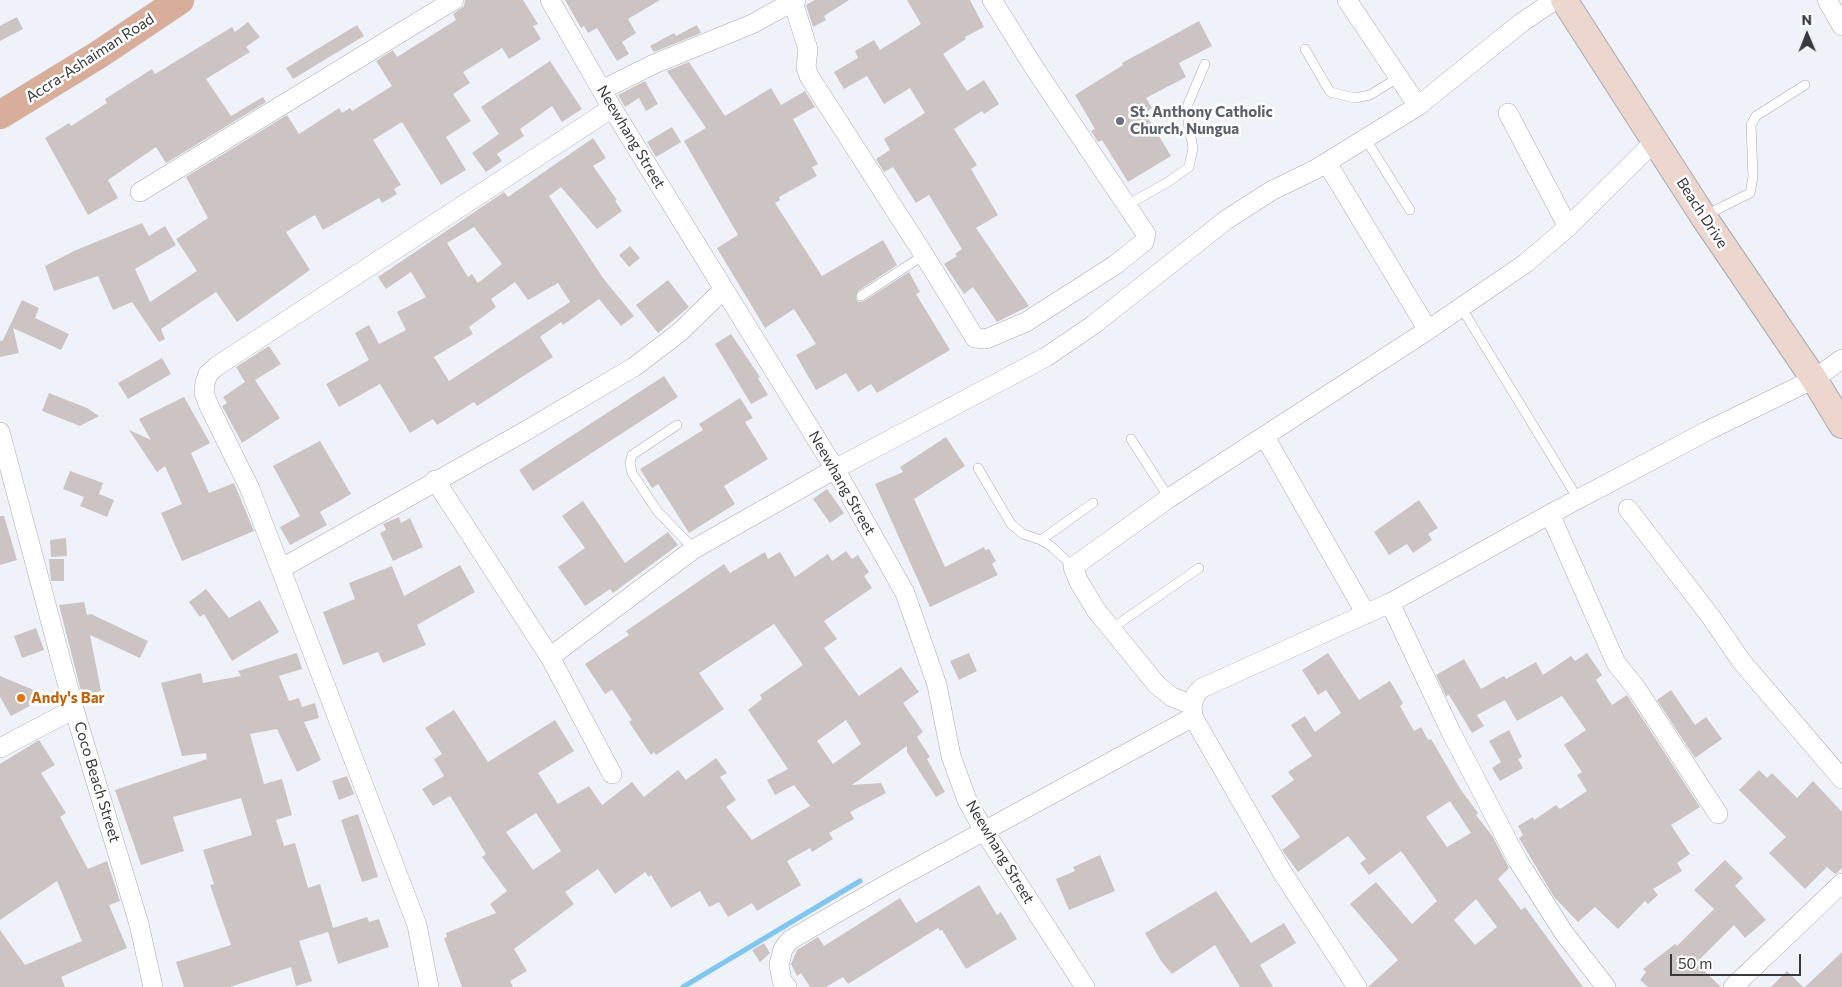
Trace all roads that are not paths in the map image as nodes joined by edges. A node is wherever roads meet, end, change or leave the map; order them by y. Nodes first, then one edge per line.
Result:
1 (180, 0) edge
2 (454, 0) edge
3 (550, 0) edge
4 (992, 0) edge
5 (1347, 0) edge
6 (1827, 0) edge
7 (795, 1) edge
8 (1566, 1) edge
9 (1842, 26) edge
10 (1305, 49) dead end
11 (1205, 64) dead end
12 (1399, 77) junction
13 (1805, 85) dead end
14 (602, 90) junction
15 (1418, 106) junction
16 (612, 108) junction
17 (1508, 114) dead end
18 (0, 115) edge
19 (1365, 138) junction
20 (1655, 141) junction
21 (1327, 163) junction
22 (140, 192) dead end
23 (1127, 205) junction
24 (1410, 210) dead end
25 (1703, 216) junction
26 (1568, 227) junction
27 (924, 255) junction
28 (724, 289) junction
29 (861, 296) dead end
30 (1461, 307) junction
31 (1428, 330) junction
32 (1842, 359) edge
33 (1814, 379) junction
34 (677, 424) dead end
35 (1842, 425) edge
36 (0, 432) edge
37 (1265, 436) junction
38 (1131, 439) dead end
39 (978, 468) dead end
40 (836, 469) junction
41 (435, 480) junction
42 (1169, 498) junction
43 (1578, 499) junction
44 (1093, 503) dead end
45 (1628, 509) dead end
46 (1550, 514) junction
47 (1042, 540) junction
48 (694, 549) junction
49 (1073, 567) junction
50 (282, 568) junction
51 (1199, 568) dead end
52 (1390, 603) junction
53 (1366, 614) junction
54 (1111, 628) junction
55 (550, 657) junction
56 (74, 709) junction
57 (1193, 711) junction
58 (0, 748) edge
59 (612, 774) dead end
60 (1842, 779) edge
61 (1718, 814) dead end
62 (984, 831) junction
63 (1842, 883) edge
64 (153, 987) edge
65 (429, 987) edge
66 (787, 987) edge
67 (1085, 987) edge
68 (1357, 987) edge
69 (1606, 987) edge
70 (1733, 987) edge

1 - 18 main road, Accra-Ashaiman Road
2 - 22 street
3 - 14 street, Neewhang Street
4 - 23 street
5 - 12 street
6 - 9 street
7 - 14 street
7 - 27 street
8 - 15 street
8 - 20 street, Beach Drive
10 - 12 lane
11 - 23 lane
12 - 15 street
13 - 25 lane
14 - 16 street, Neewhang Street
15 - 19 street
16 - 28 street, Neewhang Street
16 - 50 street
17 - 26 street
19 - 21 street
19 - 24 lane
20 - 25 street, Beach Drive
20 - 26 street
21 - 31 street
21 - 40 street
23 - 27 street
25 - 33 street, Beach Drive
26 - 30 street
27 - 29 lane
28 - 40 street, Neewhang Street
28 - 41 street
30 - 31 street
30 - 43 lane
31 - 37 street
32 - 33 street
33 - 35 street, Beach Drive
33 - 43 street
34 - 48 lane
36 - 56 street, Coco Beach Street
37 - 42 street
37 - 53 street
38 - 42 lane
39 - 47 lane
40 - 48 street
40 - 62 street, Neewhang Street
41 - 50 street
41 - 55 street
42 - 49 street
43 - 46 street
44 - 47 lane
45 - 60 street
46 - 52 street
46 - 61 street
47 - 49 lane
48 - 55 street
49 - 54 street
50 - 65 street
51 - 54 lane
52 - 53 street
52 - 69 street
53 - 57 street
54 - 57 street
55 - 59 street
56 - 58 street
56 - 64 street, Coco Beach Street
57 - 62 street
57 - 68 street
62 - 66 street
62 - 67 street, Neewhang Street
63 - 70 street

